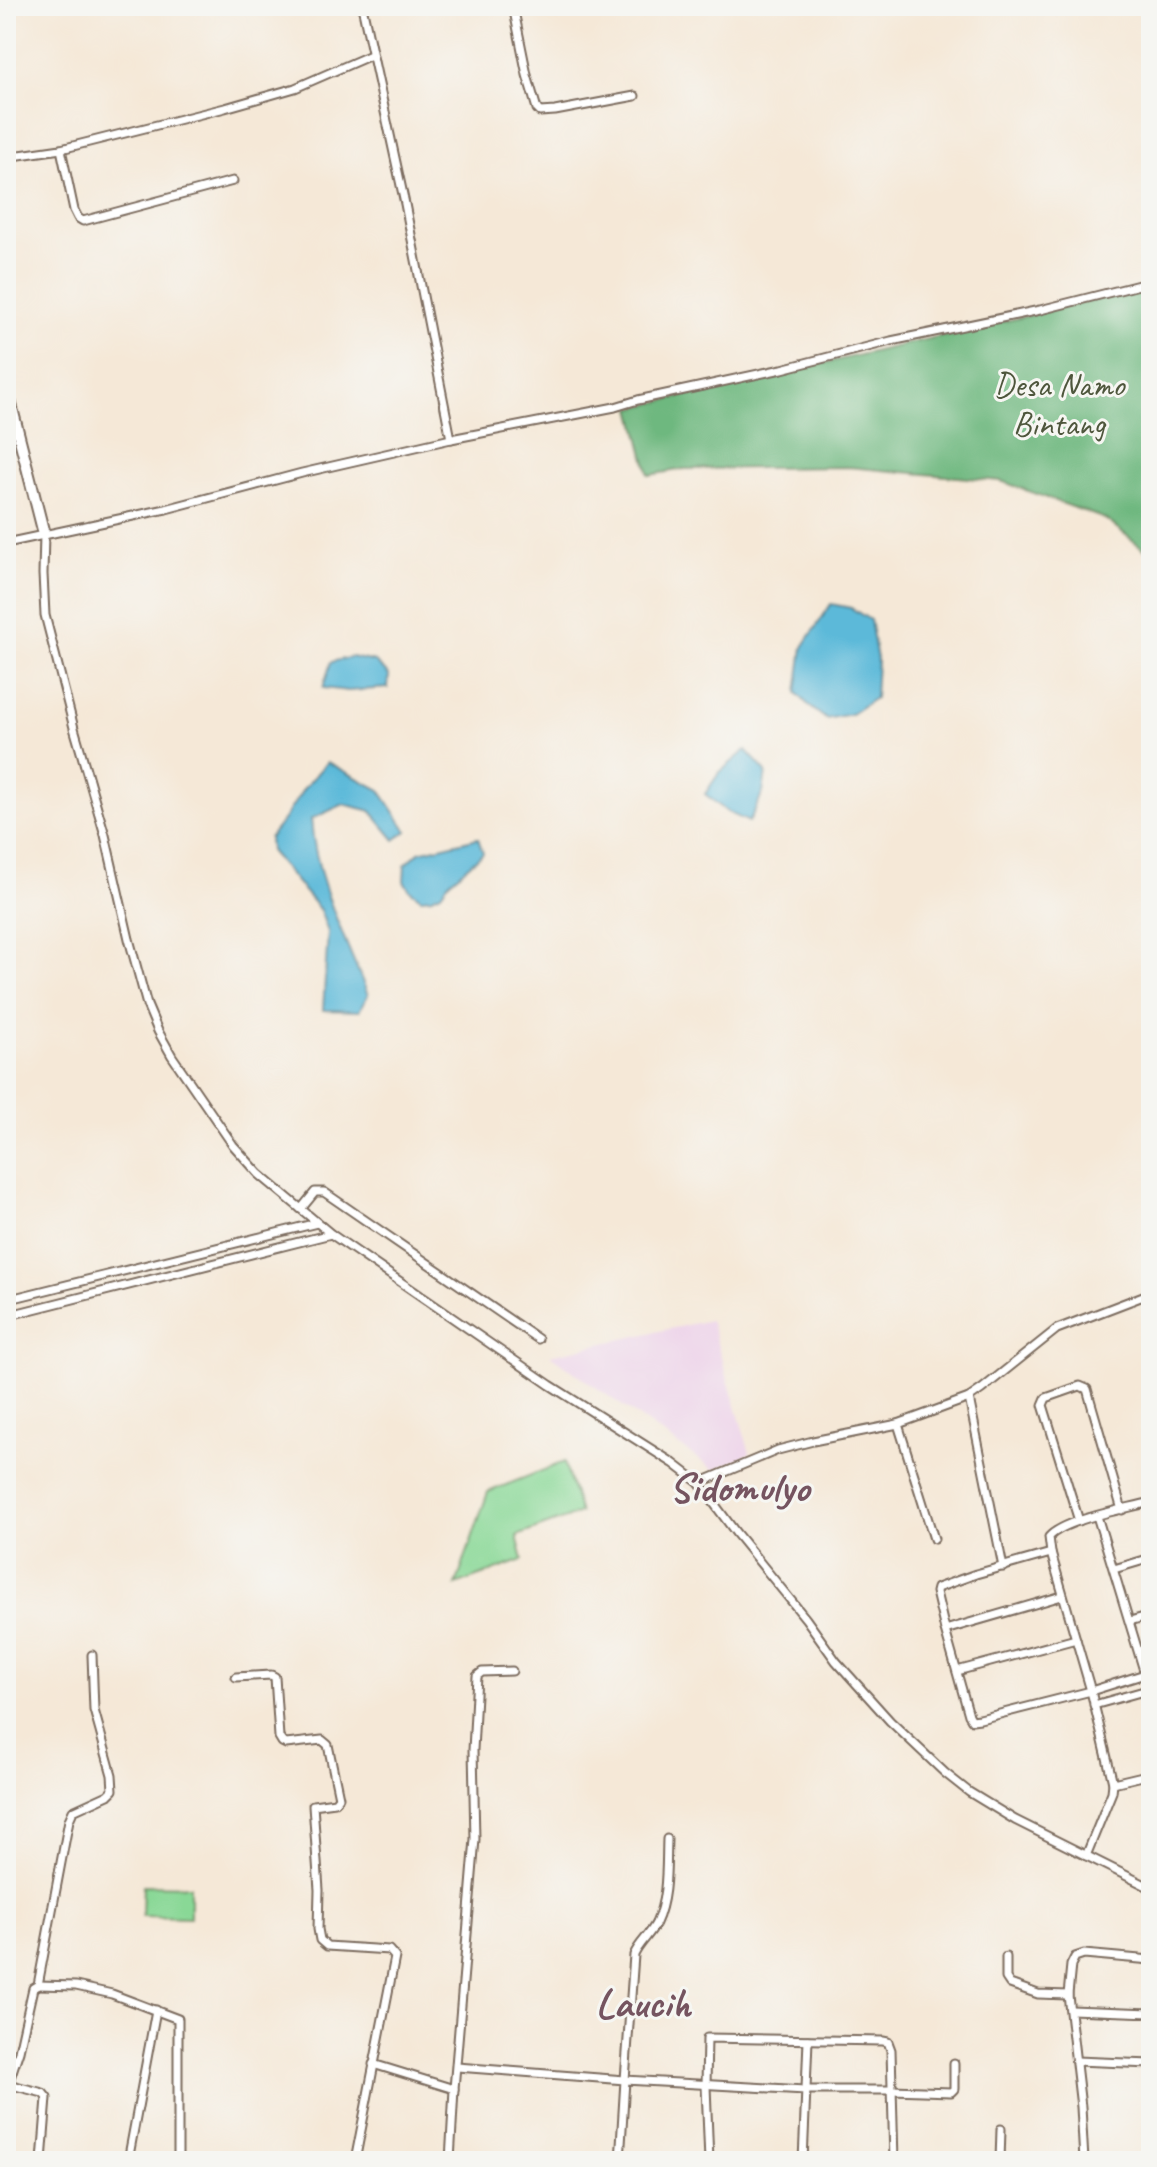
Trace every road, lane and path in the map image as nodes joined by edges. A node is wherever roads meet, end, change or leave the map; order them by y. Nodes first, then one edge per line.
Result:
1 (362, 6) edge
2 (513, 6) edge
3 (371, 55) junction
4 (635, 96) dead end
5 (61, 149) junction
6 (6, 157) edge
7 (233, 181) dead end
8 (1151, 282) edge
9 (6, 385) edge
10 (451, 439) junction
11 (44, 534) junction
12 (6, 543) edge
13 (301, 1209) junction
14 (317, 1223) junction
15 (331, 1234) junction
16 (1151, 1293) edge
17 (18, 1297) junction
18 (6, 1300) edge
19 (22, 1312) junction
20 (6, 1316) edge
21 (538, 1339) dead end
22 (969, 1398) junction
23 (898, 1424) junction
24 (699, 1483) junction
25 (1151, 1502) edge
26 (1122, 1510) junction
27 (1097, 1516) junction
28 (1079, 1521) junction
29 (934, 1539) dead end
30 (1051, 1553) junction
31 (1151, 1558) edge
32 (1003, 1567) junction
33 (1114, 1569) junction
34 (1062, 1596) junction
35 (1151, 1615) edge
36 (1130, 1621) junction
37 (945, 1630) junction
38 (1076, 1639) junction
39 (92, 1655) dead end
40 (512, 1671) dead end
41 (957, 1671) junction
42 (1148, 1673) edge
43 (236, 1677) dead end
44 (1151, 1689) edge
45 (1091, 1691) junction
46 (1094, 1705) junction
47 (1151, 1774) edge
48 (1113, 1783) junction
49 (667, 1839) dead end
50 (1086, 1856) junction
51 (1151, 1888) edge
52 (1006, 1957) dead end
53 (1151, 1960) edge
54 (38, 1985) junction
55 (1068, 1995) junction
56 (156, 2010) junction
57 (1071, 2010) junction
58 (1151, 2013) edge
59 (808, 2040) junction
60 (1076, 2061) junction
61 (954, 2063) dead end
62 (373, 2064) junction
63 (1151, 2064) edge
64 (457, 2067) junction
65 (625, 2080) junction
66 (7, 2083) edge
67 (706, 2086) junction
68 (454, 2089) junction
69 (805, 2090) junction
70 (892, 2090) junction
71 (1001, 2129) dead end
72 (42, 2161) edge
73 (128, 2161) edge
74 (178, 2161) edge
75 (355, 2161) edge
76 (450, 2161) edge
77 (620, 2161) edge
78 (709, 2161) edge
79 (803, 2161) edge
80 (894, 2161) edge
81 (1000, 2161) edge
82 (1084, 2161) edge

1 - 3 street
2 - 4 street
3 - 5 street
3 - 10 street
5 - 6 street
5 - 7 street
8 - 10 street
9 - 11 street
10 - 11 street
11 - 12 street
11 - 13 street
13 - 14 street
13 - 21 street
14 - 15 street
14 - 17 street
15 - 19 street
15 - 24 street
16 - 22 street
17 - 18 street
17 - 19 street
19 - 20 street
22 - 23 street
22 - 32 street
23 - 24 street
23 - 29 street
24 - 50 street
25 - 26 street
26 - 27 street
26 - 28 street
27 - 28 street
27 - 33 street
28 - 30 street
30 - 32 street
30 - 34 street
31 - 33 street
32 - 37 street
33 - 36 street
34 - 37 street
34 - 38 street
35 - 36 street
36 - 42 street
37 - 41 street
38 - 41 street
38 - 45 street
39 - 54 street
40 - 64 street
41 - 45 street
42 - 45 street
43 - 62 street
44 - 46 street
45 - 46 street
46 - 48 street
47 - 48 street
48 - 50 street
49 - 65 street
50 - 51 street
52 - 55 street
53 - 55 street
54 - 56 street
54 - 66 street
55 - 57 street
56 - 73 street
56 - 74 street
57 - 58 street
57 - 60 street
59 - 67 street
59 - 69 street
59 - 70 street
60 - 63 street
60 - 82 street
61 - 70 street
62 - 68 street
62 - 75 street
64 - 65 street
64 - 68 street
65 - 67 street
65 - 77 street
66 - 72 street
67 - 69 street
67 - 78 street
68 - 76 street
69 - 70 street
69 - 79 street
70 - 80 street
71 - 81 street

